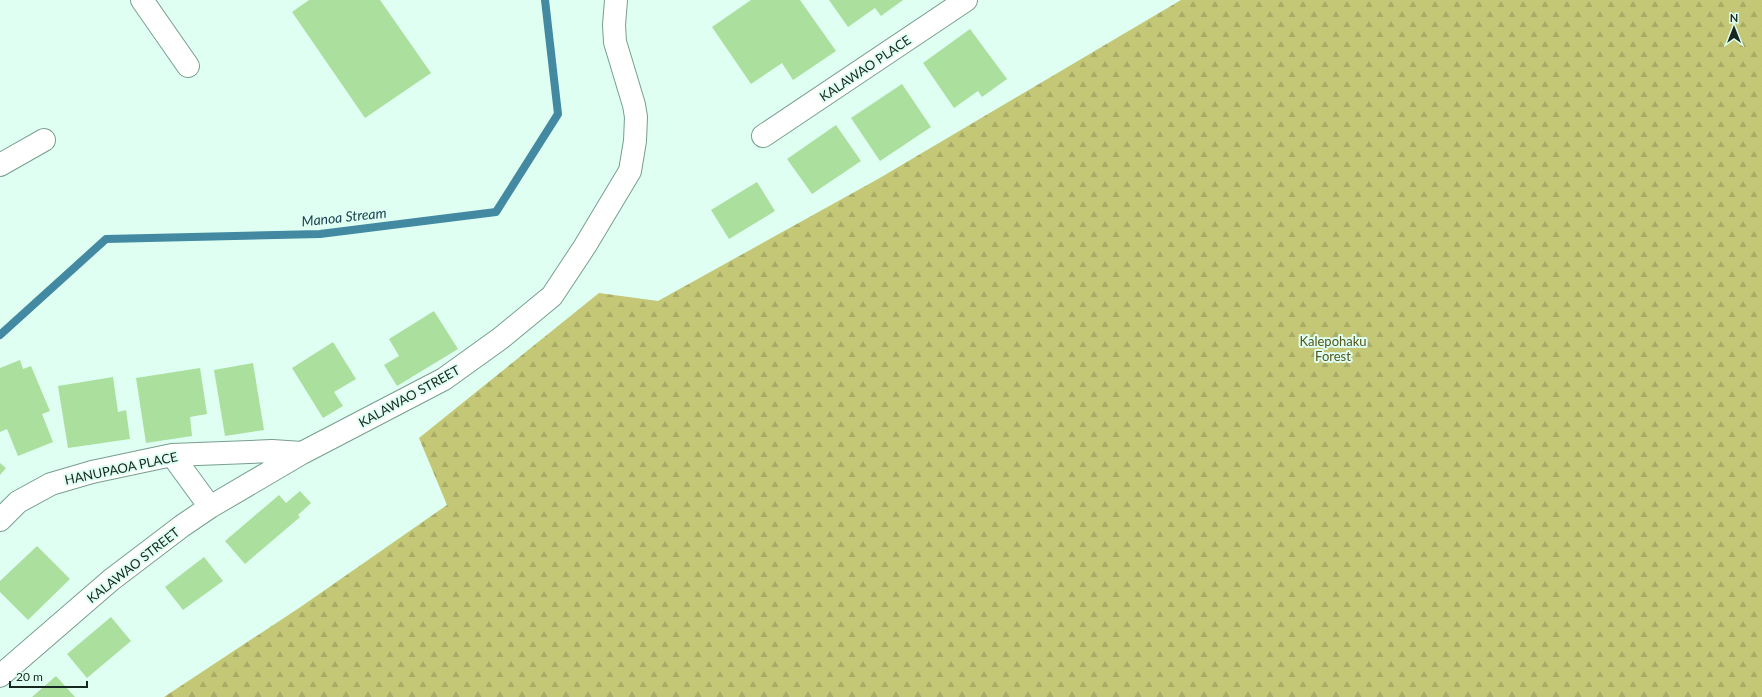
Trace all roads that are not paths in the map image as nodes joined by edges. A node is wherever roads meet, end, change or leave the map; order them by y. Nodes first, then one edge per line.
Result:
1 (142, 0) edge
2 (616, 0) edge
3 (966, 0) edge
4 (188, 66) dead end
5 (763, 136) dead end
6 (44, 140) dead end
7 (0, 165) edge
8 (302, 453) junction
9 (172, 455) junction
10 (210, 507) junction
11 (0, 520) edge
12 (0, 676) edge

1 - 4 street
2 - 8 street, KALAWAO STREET
3 - 5 street, KALAWAO PLACE
6 - 7 street
8 - 9 street, HANUPAOA PLACE
8 - 10 street, KALAWAO STREET
9 - 10 street
9 - 11 street, HANUPAOA PLACE
10 - 12 street, KALAWAO STREET

